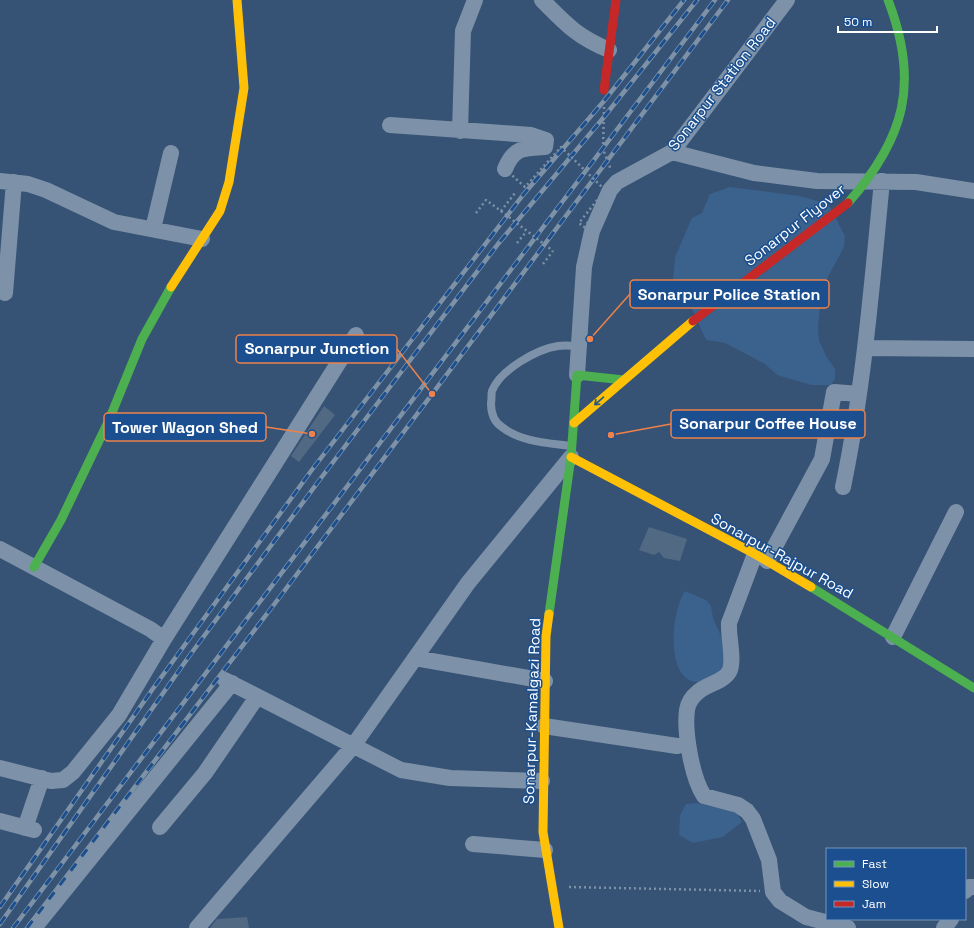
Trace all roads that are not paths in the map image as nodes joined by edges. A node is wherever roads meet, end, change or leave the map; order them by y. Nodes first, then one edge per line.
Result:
1 (237, 0) edge
2 (475, 0) edge
3 (542, 0) edge
4 (616, 0) edge
5 (787, 0) edge
6 (888, 0) edge
7 (609, 50) junction
8 (604, 90) road end
9 (390, 125) dead end
10 (460, 130) junction
11 (672, 152) junction
12 (170, 153) dead end
13 (505, 169) road end
14 (7, 181) edge
15 (882, 181) junction
16 (974, 191) edge
17 (153, 229) junction
18 (202, 239) junction
19 (4, 293) dead end
20 (356, 335) dead end
21 (579, 346) junction
22 (865, 348) junction
23 (974, 349) edge
24 (577, 375) junction
25 (624, 380) junction
26 (859, 394) junction
27 (574, 423) junction
28 (572, 452) junction
29 (843, 487) dead end
30 (956, 512) dead end
31 (0, 550) edge
32 (761, 558) junction
33 (34, 567) junction
34 (893, 637) junction
35 (164, 639) junction
36 (415, 658) junction
37 (545, 681) junction
38 (973, 685) edge
39 (257, 698) junction
40 (544, 726) junction
41 (688, 743) junction
42 (353, 746) junction
43 (0, 768) edge
44 (42, 778) junction
45 (542, 780) junction
46 (0, 821) edge
47 (160, 828) dead end
48 (474, 844) dead end
49 (545, 850) junction
50 (950, 920) edge
51 (41, 925) edge
52 (197, 928) edge
53 (559, 928) edge
54 (848, 928) edge
55 (944, 928) edge

1 - 18 main road
2 - 10 street
3 - 7 street
4 - 7 main road
5 - 11 street, Sonarpur Station Road
6 - 25 main road, Sonarpur Flyover, bridge
7 - 8 main road
9 - 10 street
10 - 13 street
11 - 15 street
11 - 21 street, Sonarpur Station Road
12 - 17 street
14 - 17 street
14 - 19 street
15 - 16 street
15 - 22 street
17 - 18 street
18 - 33 main road
20 - 35 street
21 - 24 street, Sonarpur Station Road
21 - 28 lane
22 - 23 street
22 - 26 street
24 - 25 main road
24 - 27 main road
25 -> 27 main road, Sonarpur Flyover
26 - 29 street
26 - 32 street
27 - 28 main road, Sonarpur-Kamalgazi Road
28 - 32 main road, Sonarpur-Rajpur Road
28 - 36 street
28 - 37 main road, Sonarpur-Kamalgazi Road
30 - 34 street
31 - 33 street
32 - 34 main road, Sonarpur-Rajpur Road
32 - 41 street
33 - 35 street
34 - 38 main road, Sonarpur-Rajpur Road
35 - 44 street
36 - 37 street
36 - 42 street
37 - 40 main road, Sonarpur-Kamalgazi Road
39 - 42 street
39 - 47 street
39 - 51 street
40 - 41 street
40 - 45 main road, Sonarpur-Kamalgazi Road
41 - 54 street
42 - 45 street
42 - 52 street
43 - 44 street
44 - 46 street
45 - 49 main road, Sonarpur-Kamalgazi Road
48 - 49 street
49 - 53 main road, Sonarpur-Kamalgazi Road
50 - 55 street

